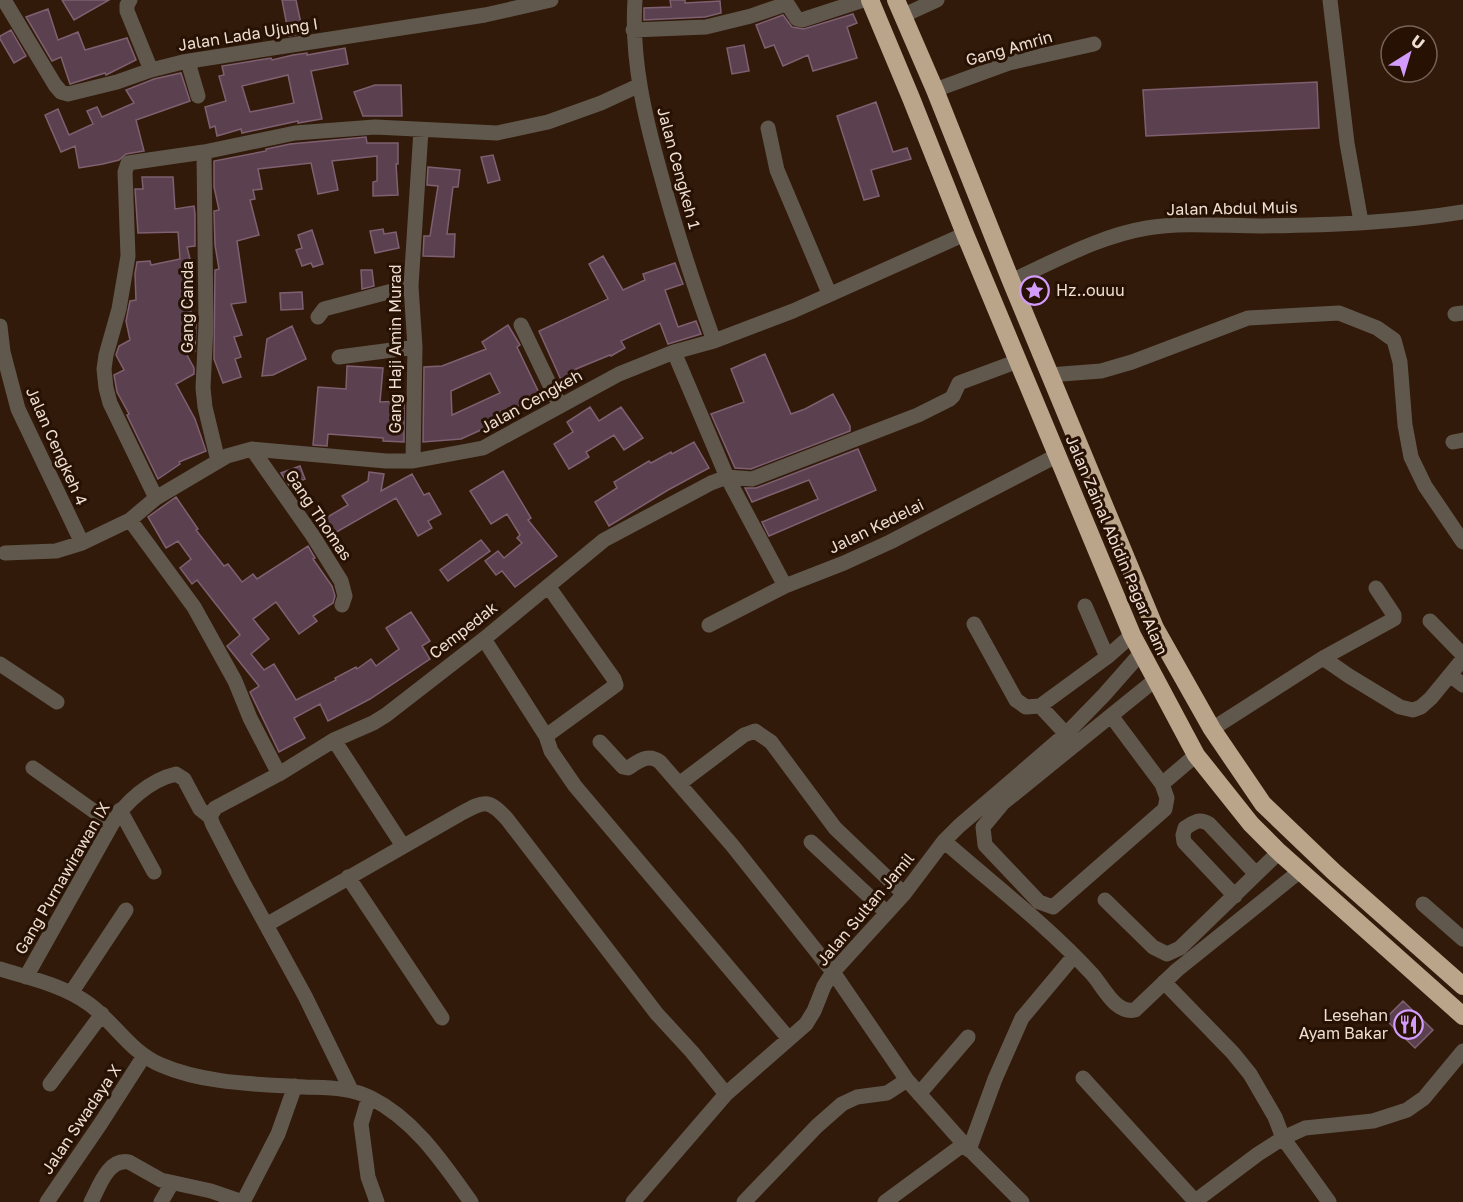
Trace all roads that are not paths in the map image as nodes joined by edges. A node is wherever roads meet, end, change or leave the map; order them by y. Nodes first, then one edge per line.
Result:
1 (4, 0) edge
2 (129, 0) edge
3 (551, 0) edge
4 (635, 0) edge
5 (863, 0) edge
6 (870, 0) edge
7 (937, 0) edge
8 (1330, 0) edge
9 (899, 8) edge
10 (633, 30) junction
11 (1094, 44) dead end
12 (188, 62) junction
13 (922, 62) junction
14 (151, 70) junction
15 (899, 70) junction
16 (640, 85) junction
17 (935, 90) junction
18 (198, 96) dead end
19 (912, 98) junction
20 (768, 128) dead end
21 (421, 130) junction
22 (204, 152) junction
23 (1463, 212) edge
24 (1361, 222) junction
25 (965, 234) junction
26 (1011, 281) junction
27 (411, 286) junction
28 (829, 293) junction
29 (318, 317) dead end
30 (521, 325) dead end
31 (0, 326) edge
32 (714, 341) junction
33 (415, 346) junction
34 (674, 351) junction
35 (339, 357) dead end
36 (1017, 361) junction
37 (1049, 375) junction
38 (560, 406) junction
39 (252, 449) junction
40 (1056, 456) junction
41 (218, 461) junction
42 (413, 461) junction
43 (727, 477) junction
44 (156, 498) junction
45 (130, 520) junction
46 (1463, 542) edge
47 (82, 543) junction
48 (2, 550) edge
49 (548, 586) junction
50 (785, 586) junction
51 (1376, 588) dead end
52 (342, 605) dead end
53 (1085, 606) dead end
54 (1430, 621) dead end
55 (974, 624) dead end
56 (710, 625) dead end
57 (1131, 635) junction
58 (484, 639) junction
59 (1141, 653) junction
60 (1107, 657) junction
61 (1463, 657) edge
62 (1323, 658) junction
63 (0, 664) edge
64 (1450, 675) junction
65 (1155, 680) junction
66 (1463, 685) edge
67 (57, 702) dead end
68 (1040, 706) junction
69 (1112, 717) junction
70 (1212, 729) junction
71 (1066, 734) junction
72 (546, 736) junction
73 (333, 740) junction
74 (600, 742) dead end
75 (1196, 755) junction
76 (33, 768) dead end
77 (279, 774) junction
78 (679, 784) junction
79 (1162, 784) junction
80 (120, 810) junction
81 (210, 817) junction
82 (112, 824) junction
83 (810, 842) dead end
84 (944, 842) junction
85 (403, 846) junction
86 (1278, 852) junction
87 (1300, 871) junction
88 (154, 872) dead end
89 (1256, 874) junction
90 (348, 877) junction
91 (904, 894) junction
92 (1235, 896) junction
93 (1105, 900) dead end
94 (1423, 904) dead end
95 (126, 910) dead end
96 (887, 913) junction
97 (266, 925) junction
98 (1463, 939) edge
99 (1074, 956) junction
100 (0, 969) edge
101 (833, 972) junction
102 (26, 977) junction
103 (1164, 982) junction
104 (1463, 986) edge
105 (71, 993) junction
106 (102, 1014) junction
107 (1463, 1016) edge
108 (442, 1018) dead end
109 (968, 1036) dead end
110 (789, 1039) junction
111 (1463, 1051) edge
112 (144, 1056) junction
113 (1083, 1078) dead end
114 (908, 1080) junction
115 (50, 1084) dead end
116 (295, 1086) junction
117 (351, 1090) junction
118 (726, 1094) junction
119 (919, 1094) junction
120 (369, 1097) junction
121 (1283, 1138) junction
122 (966, 1147) junction
123 (172, 1183) junction
124 (47, 1202) edge
125 (91, 1202) edge
126 (161, 1202) edge
127 (243, 1202) edge
128 (377, 1202) edge
129 (471, 1202) edge
130 (633, 1202) edge
131 (744, 1202) edge
132 (885, 1202) edge
133 (1022, 1202) edge
134 (1194, 1202) edge
135 (1329, 1202) edge

1 - 14 street, Jalan Lada Ujung I
2 - 14 street
3 - 12 street, Jalan Lada Ujung I
4 - 10 street, Jalan Cengkeh 1
5 - 10 street
6 - 15 highway, Jalan Zainal Abidin Pagar Alam
7 - 9 street
8 - 24 street
9 - 13 highway, Jalan Zainal Abidin Pagar Alam
10 - 16 street, Jalan Cengkeh 1
11 - 17 street, Gang Amrin
12 - 14 street, Jalan Lada Ujung I
12 - 18 street
13 - 15 highway
13 - 17 highway, Jalan Zainal Abidin Pagar Alam
15 - 19 highway, Jalan Zainal Abidin Pagar Alam
16 - 21 street
16 - 32 street, Jalan Cengkeh 1
17 - 19 highway
17 - 26 highway, Jalan Zainal Abidin Pagar Alam
19 - 25 highway, Jalan Zainal Abidin Pagar Alam
20 - 28 street
21 - 22 street
21 - 27 street, Gang Haji Amin Murad
22 - 41 street, Gang Canda
22 - 44 street
23 - 24 street, Jalan Abdul Muis
24 - 26 street, Jalan Abdul Muis
25 - 28 street, Jalan Cengkeh
25 - 36 highway, Jalan Zainal Abidin Pagar Alam
26 - 37 highway, Jalan Zainal Abidin Pagar Alam
27 - 29 street
27 - 33 street, Gang Haji Amin Murad
28 - 32 street, Jalan Cengkeh
30 - 38 street
31 - 47 street, Jalan Cengkeh 4
32 - 34 street, Jalan Cengkeh
33 - 35 street
33 - 42 street, Gang Haji Amin Murad
34 - 38 street, Jalan Cengkeh
34 - 43 street
36 - 40 highway, Jalan Zainal Abidin Pagar Alam
36 - 43 street, Cempedak
37 - 46 street
37 - 70 highway, Jalan Zainal Abidin Pagar Alam
38 - 42 street, Jalan Cengkeh
39 - 41 street, Jalan Cengkeh
39 - 42 street, Jalan Cengkeh
39 - 52 street, Gang Thomas
40 - 50 street, Jalan Kedelai
40 - 57 highway, Jalan Zainal Abidin Pagar Alam
41 - 44 street, Jalan Cengkeh
43 - 49 street, Cempedak
43 - 50 street
44 - 45 street, Jalan Cengkeh
45 - 47 street, Jalan Cengkeh
45 - 77 street
47 - 48 street, Jalan Cengkeh
49 - 58 street, Cempedak
49 - 72 street
50 - 56 street, Jalan Kedelai
51 - 62 street
53 - 60 street
54 - 61 street
55 - 68 street
57 - 59 highway, Jalan Zainal Abidin Pagar Alam
57 - 60 street
58 - 72 street
58 - 73 street, Cempedak
59 - 65 highway, Jalan Zainal Abidin Pagar Alam
59 - 71 street, Jalan Sultan Jamil
60 - 68 street
61 - 64 street
62 - 64 street
62 - 70 street
63 - 67 street
64 - 66 street
65 - 69 street
65 - 75 highway, Jalan Zainal Abidin Pagar Alam
68 - 71 street
69 - 79 street
69 - 79 street
70 - 104 highway, Jalan Zainal Abidin Pagar Alam
71 - 84 street, Jalan Sultan Jamil
72 - 110 street
73 - 77 street, Cempedak
73 - 85 street
74 - 78 street
75 - 79 street
75 - 86 highway, Jalan Zainal Abidin Pagar Alam
76 - 82 street
77 - 81 street, Cempedak
78 - 91 street
78 - 101 street
80 - 81 street, Gang Purnawirawan IX
80 - 82 street, Gang Purnawirawan IX
80 - 88 street
81 - 97 street
82 - 102 street, Gang Purnawirawan IX
83 - 96 street
84 - 91 street, Jalan Sultan Jamil
84 - 99 street
85 - 90 street
85 - 118 street
86 - 87 highway, Jalan Zainal Abidin Pagar Alam
86 - 89 street
87 - 103 street
87 - 107 highway, Jalan Zainal Abidin Pagar Alam
89 - 92 street
89 - 92 street
90 - 97 street
90 - 108 street
91 - 96 street, Jalan Sultan Jamil
92 - 93 street
94 - 98 street
95 - 105 street
96 - 101 street, Jalan Sultan Jamil
97 - 117 street
99 - 103 street
99 - 122 street
100 - 102 street
101 - 110 street, Jalan Sultan Jamil
101 - 114 street
102 - 105 street
103 - 121 street
105 - 106 street
106 - 112 street
106 - 115 street
109 - 119 street
110 - 118 street, Jalan Sultan Jamil
111 - 121 street
112 - 116 street
112 - 124 street, Jalan Swadaya X
113 - 134 street
114 - 119 street
114 - 131 street
116 - 117 street
116 - 127 street
117 - 120 street
118 - 130 street, Jalan Sultan Jamil
119 - 122 street
120 - 128 street
120 - 129 street
121 - 134 street
121 - 135 street
122 - 132 street
122 - 133 street
123 - 125 street
123 - 126 street
123 - 127 street

